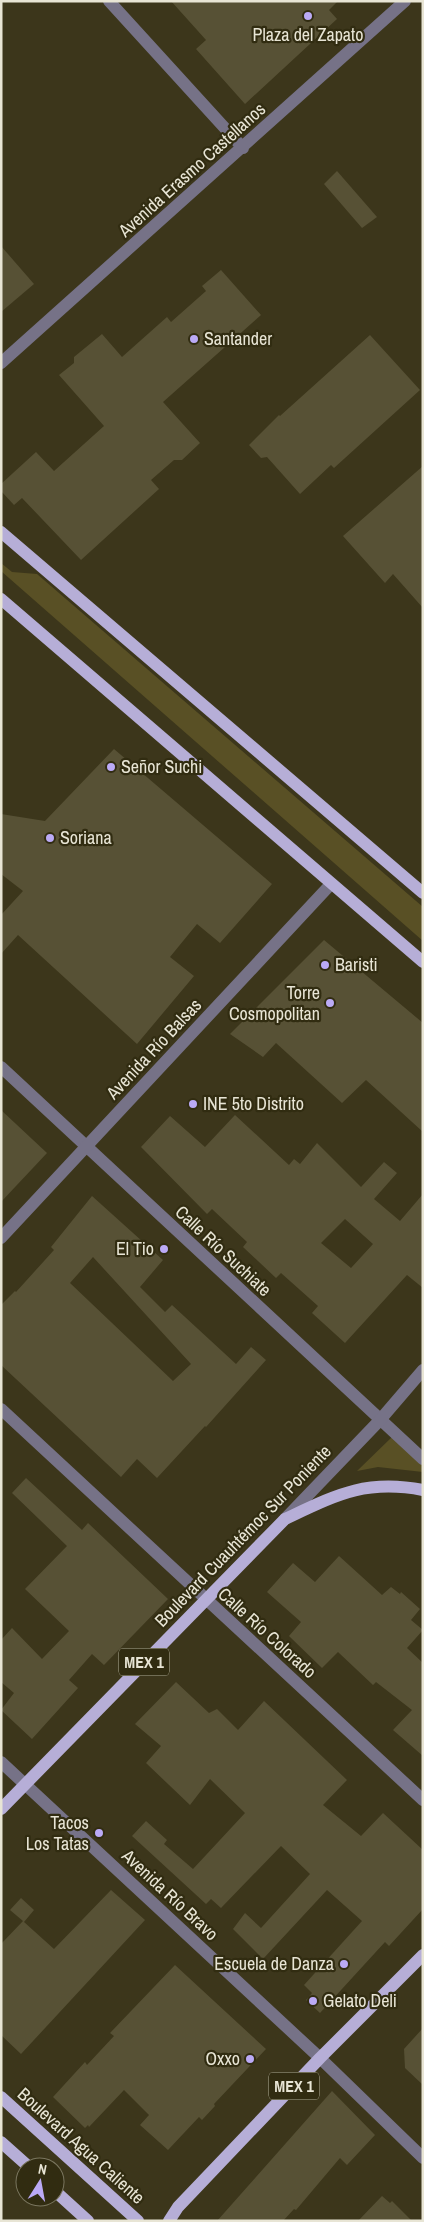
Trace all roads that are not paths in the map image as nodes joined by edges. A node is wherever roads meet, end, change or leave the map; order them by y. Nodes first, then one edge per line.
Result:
1 (109, 1) edge
2 (405, 1) edge
3 (243, 148) junction
4 (1, 364) edge
5 (1, 532) edge
6 (1, 599) edge
7 (331, 884) junction
8 (423, 893) edge
9 (423, 962) edge
10 (1, 1067) edge
11 (86, 1147) junction
12 (1, 1238) edge
13 (423, 1370) edge
14 (1, 1409) edge
15 (380, 1420) junction
16 (423, 1459) edge
17 (423, 1490) edge
18 (285, 1519) junction
19 (205, 1600) junction
20 (1, 1762) edge
21 (24, 1784) junction
22 (423, 1800) edge
23 (2, 1807) edge
24 (423, 1955) edge
25 (320, 2058) junction
26 (1, 2096) edge
27 (1, 2142) edge
28 (18, 2157) edge
29 (423, 2158) edge
30 (65, 2200) edge
31 (88, 2221) edge
32 (138, 2221) edge
33 (169, 2221) edge

1 - 3 street
2 - 3 street, Avenida Erasmo Castellanos
3 - 4 street, Avenida Erasmo Castellanos
5 - 8 main road
6 - 7 main road
7 - 9 main road
7 - 11 street, Avenida Río Balsas
10 - 11 street, Calle Río Suchiate
11 - 12 street, Avenida Río Balsas
11 - 15 street, Calle Río Suchiate
13 - 15 street, Boulevard Cuauhtémoc Sur Poniente
14 - 19 street, Calle Río Colorado
15 - 16 street, Calle Río Suchiate
15 - 18 street, Boulevard Cuauhtémoc Sur Poniente
17 - 18 main road, MEX 1
18 - 19 main road, Boulevard Cuauhtémoc Sur Poniente / MEX 1
19 - 21 main road, Boulevard Cuauhtémoc Sur Poniente / MEX 1
19 - 22 street, Calle Río Colorado
20 - 21 street, Avenida Río Bravo
21 - 23 main road, Boulevard Cuauhtémoc Sur Poniente / MEX 1
21 - 25 street, Avenida Río Bravo
24 - 25 main road, MEX 1
25 - 29 street, Avenida Río Bravo
25 - 33 main road, MEX 1
26 - 32 main road, Boulevard Agua Caliente
27 - 28 main road
30 - 31 main road

